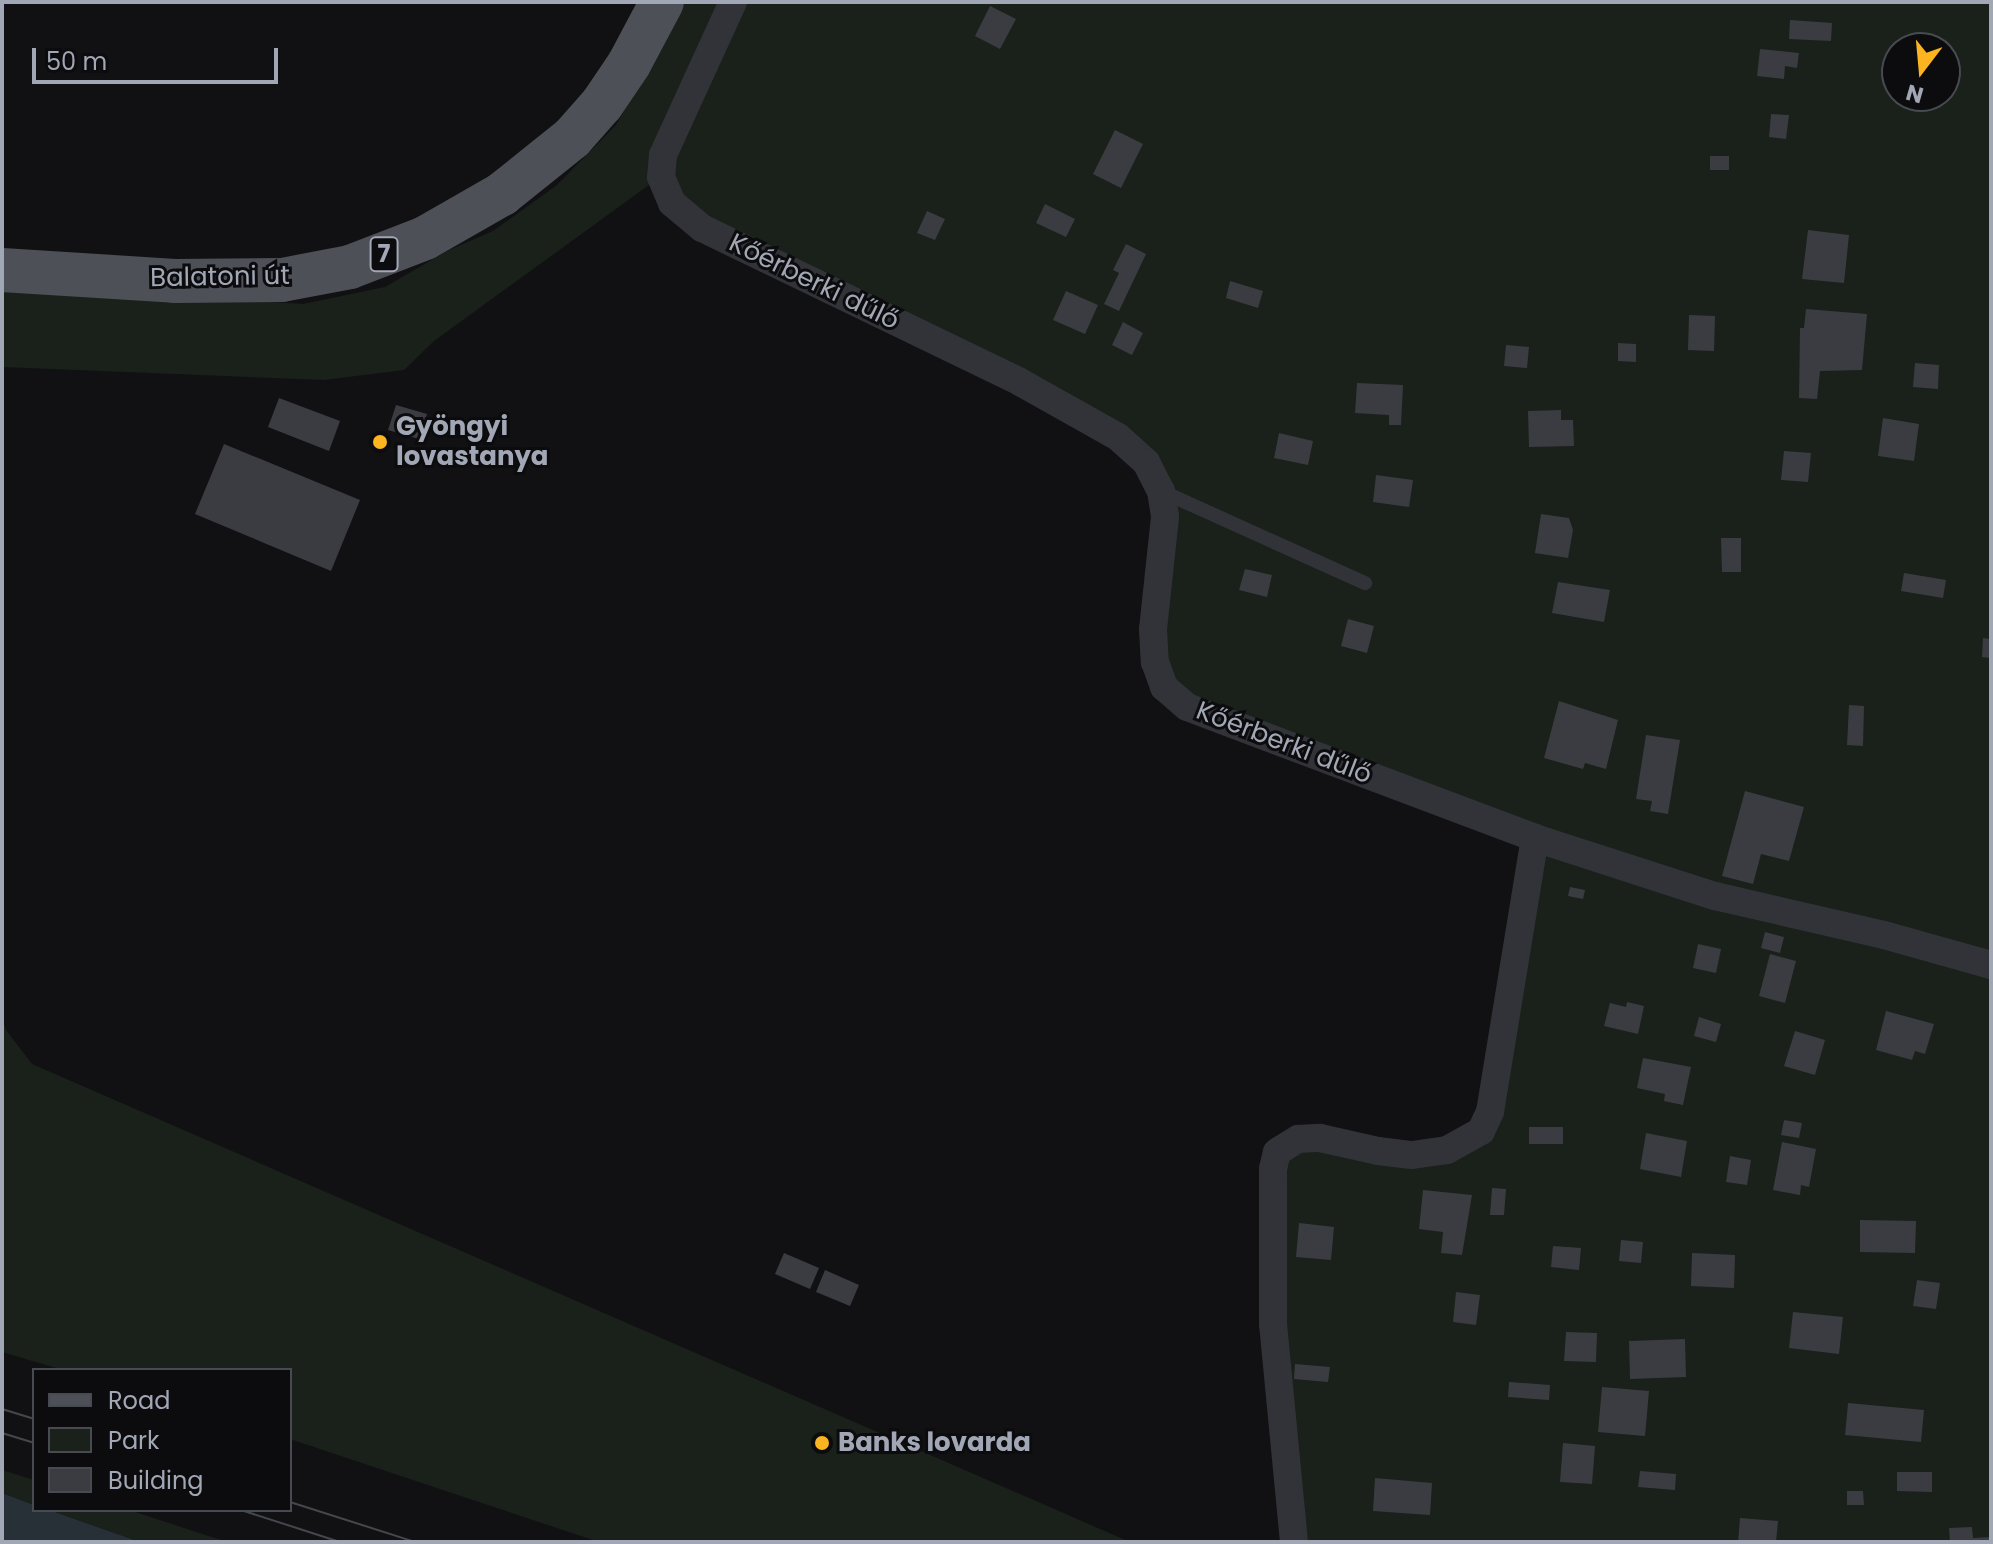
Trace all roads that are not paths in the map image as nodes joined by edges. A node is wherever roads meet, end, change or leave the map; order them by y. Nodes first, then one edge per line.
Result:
1 (662, 2) edge
2 (733, 2) edge
3 (2, 270) edge
4 (1161, 491) junction
5 (1365, 583) dead end
6 (1535, 838) junction
7 (1991, 965) edge
8 (1294, 1542) edge

1 - 3 main road, Balatoni út / 7
2 - 4 street, Kőérberki dűlő
4 - 5 lane
4 - 6 street, Kőérberki dűlő
6 - 7 street, Kőérberki dűlő
6 - 8 street

